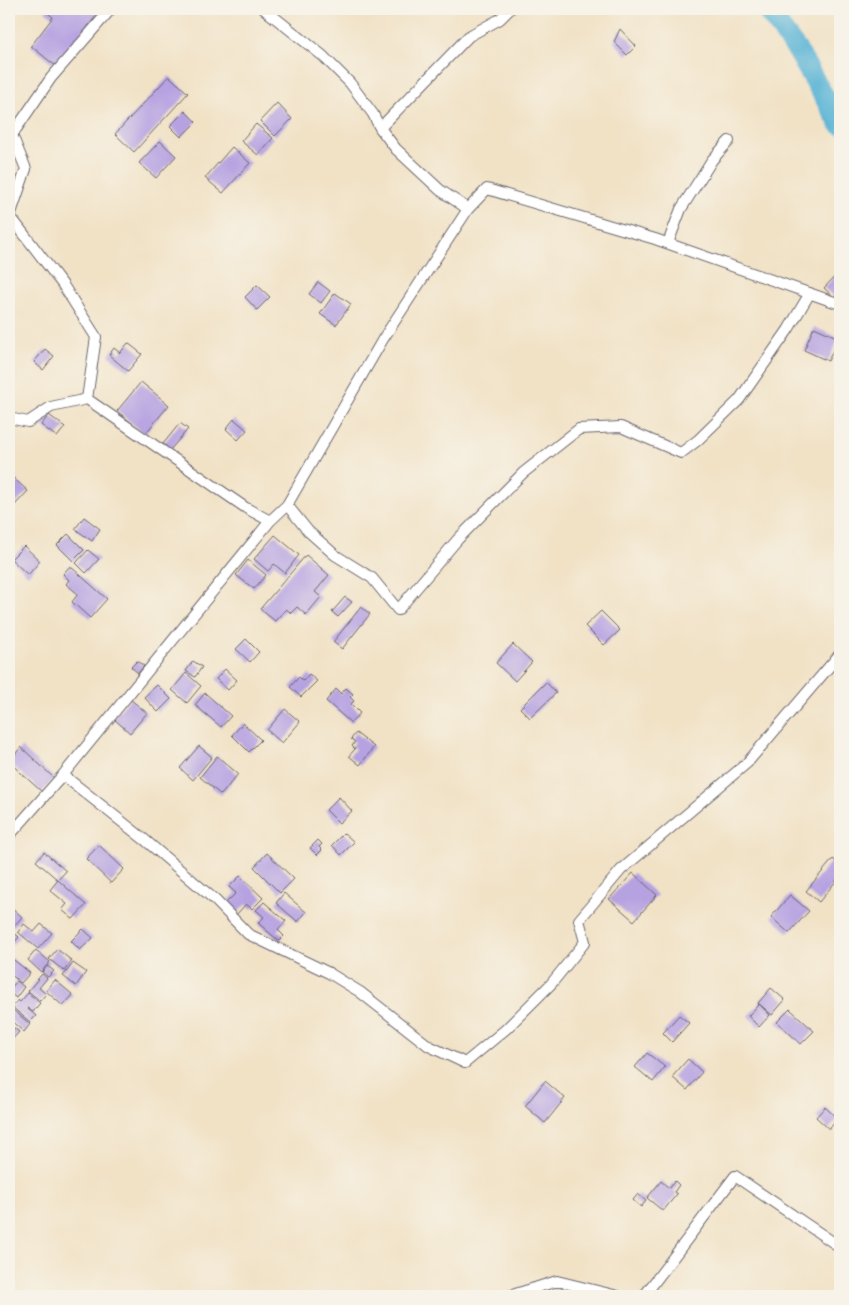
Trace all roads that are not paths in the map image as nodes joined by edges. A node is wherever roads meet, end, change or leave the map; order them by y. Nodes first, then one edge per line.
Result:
1 (110, 9) edge
2 (510, 9) edge
3 (267, 10) edge
4 (380, 128) junction
5 (729, 141) dead end
6 (468, 209) junction
7 (668, 243) junction
8 (810, 293) junction
9 (840, 304) edge
10 (86, 400) junction
11 (9, 418) edge
12 (287, 505) junction
13 (270, 521) junction
14 (840, 654) edge
15 (63, 775) junction
16 (9, 836) edge
17 (840, 1247) edge
18 (509, 1296) edge
19 (618, 1296) edge
20 (644, 1296) edge

1 - 10 street
2 - 4 street
3 - 4 street
4 - 6 street
5 - 7 street
6 - 7 street
6 - 12 street
7 - 8 street
8 - 9 street
8 - 12 street
10 - 11 street
10 - 13 street
12 - 13 street
13 - 15 street
14 - 15 street
15 - 16 street
17 - 20 street
18 - 19 street

